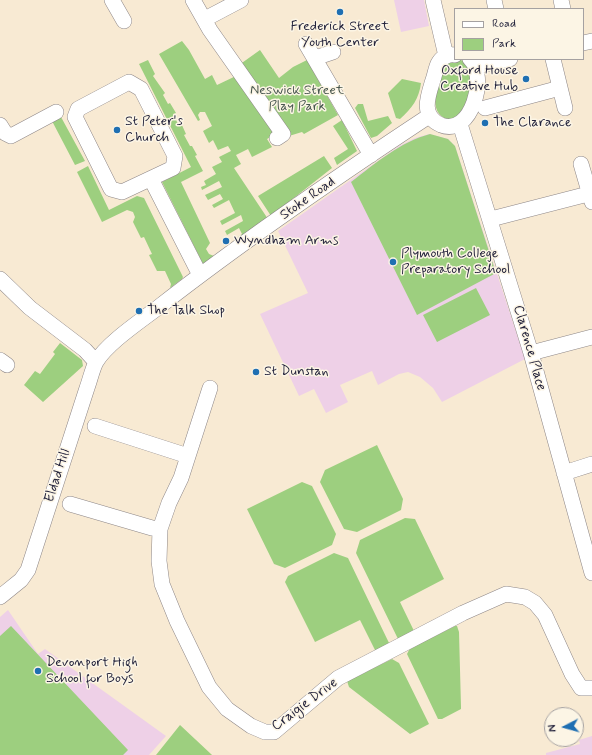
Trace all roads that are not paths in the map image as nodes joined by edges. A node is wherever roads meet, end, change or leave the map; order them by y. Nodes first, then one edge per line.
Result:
1 (112, 0) edge
2 (193, 0) edge
3 (241, 0) edge
4 (433, 0) edge
5 (205, 19) junction
6 (124, 20) dead end
7 (306, 44) dead end
8 (333, 52) dead end
9 (450, 56) edge
10 (314, 58) junction
11 (499, 60) edge
12 (553, 60) edge
13 (474, 63) edge
14 (560, 88) junction
15 (485, 108) dead end
16 (565, 108) dead end
17 (56, 112) dead end
18 (430, 116) junction
19 (460, 124) junction
20 (0, 125) edge
21 (277, 138) dead end
22 (371, 155) junction
23 (581, 164) dead end
24 (151, 179) junction
25 (591, 196) edge
26 (491, 219) junction
27 (200, 275) junction
28 (0, 279) edge
29 (592, 337) edge
30 (531, 353) junction
31 (96, 362) junction
32 (210, 388) dead end
33 (95, 426) dead end
34 (188, 456) junction
35 (592, 464) edge
36 (564, 473) junction
37 (70, 504) dead end
38 (160, 529) junction
39 (592, 573) edge
40 (0, 597) edge
41 (592, 688) edge

1 - 6 street
2 - 5 street
3 - 5 street
4 - 9 street
5 - 21 street
7 - 10 street
8 - 10 street
9 - 18 street
10 - 22 street
11 - 13 street
12 - 14 street
13 - 19 street
14 - 15 street
14 - 16 street
17 - 20 street
18 - 19 street
18 - 22 street, Stoke Road
19 - 26 street, Clarence Place
22 - 27 street, Stoke Road
23 - 25 street
24 - 24 street
24 - 27 street
25 - 26 street
26 - 30 street, Clarence Place
27 - 31 street, Stoke Road
28 - 31 street
29 - 30 street
30 - 36 street, Clarence Place
31 - 40 street, Eldad Hill
32 - 34 street, Craigie Drive
33 - 34 street
34 - 38 street, Craigie Drive
35 - 36 street
36 - 39 street, Clarence Place
37 - 38 street
38 - 41 street, Craigie Drive

